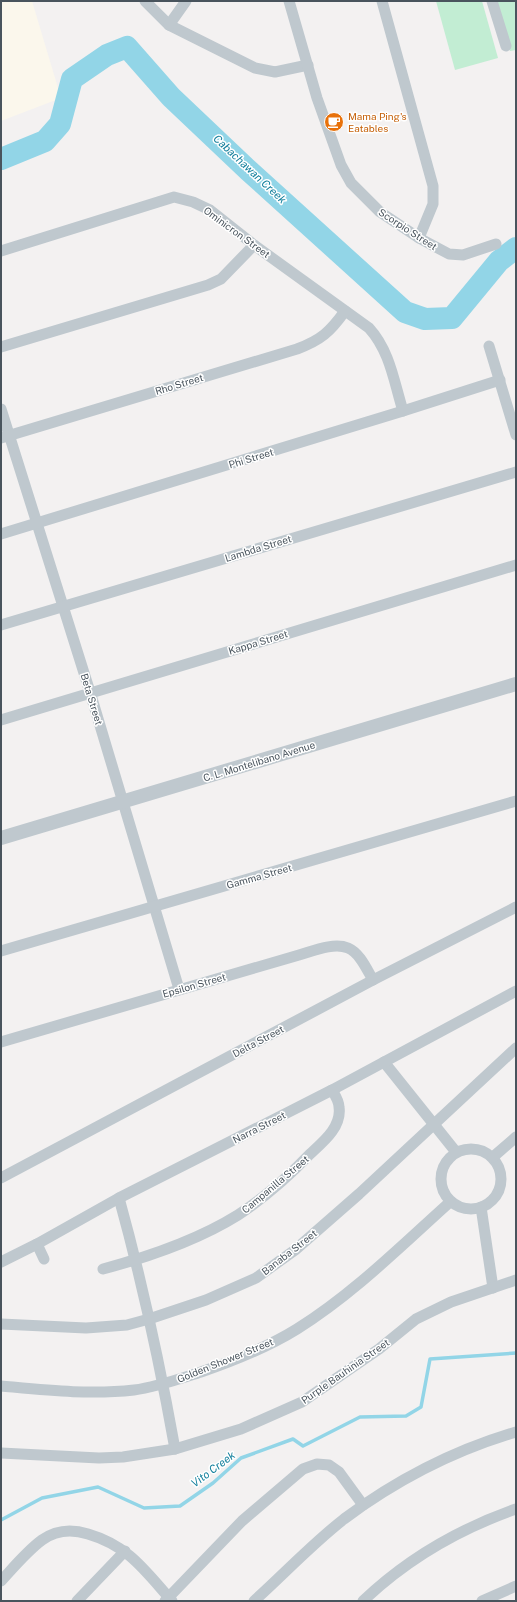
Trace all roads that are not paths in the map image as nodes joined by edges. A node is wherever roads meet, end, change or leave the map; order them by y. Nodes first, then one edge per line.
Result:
1 (145, 1) edge
2 (186, 1) edge
3 (289, 1) edge
4 (382, 1) edge
5 (492, 1) edge
6 (169, 25) junction
7 (506, 46) dead end
8 (308, 65) junction
9 (419, 238) junction
10 (496, 244) dead end
11 (254, 245) junction
12 (1, 251) edge
13 (345, 311) junction
14 (489, 346) dead end
15 (1, 347) edge
16 (500, 380) junction
17 (1, 409) edge
18 (403, 411) junction
19 (516, 434) edge
20 (5, 437) edge
21 (516, 472) edge
22 (37, 524) junction
23 (1, 534) edge
24 (516, 565) edge
25 (62, 606) junction
26 (1, 625) edge
27 (516, 684) edge
28 (90, 692) junction
29 (1, 720) edge
30 (123, 801) junction
31 (516, 801) edge
32 (1, 838) edge
33 (154, 907) junction
34 (516, 907) edge
35 (1, 951) edge
36 (373, 980) junction
37 (180, 989) junction
38 (516, 991) edge
39 (1, 1042) edge
40 (516, 1048) edge
41 (384, 1062) junction
42 (332, 1090) junction
43 (434, 1123) junction
44 (516, 1137) edge
45 (456, 1152) junction
46 (493, 1157) junction
47 (1, 1178) edge
48 (119, 1198) junction
49 (450, 1202) junction
50 (481, 1207) junction
51 (37, 1244) junction
52 (44, 1259) dead end
53 (136, 1260) junction
54 (1, 1262) edge
55 (103, 1269) dead end
56 (516, 1280) edge
57 (493, 1288) junction
58 (149, 1319) junction
59 (1, 1324) edge
60 (163, 1385) junction
61 (1, 1386) edge
62 (516, 1432) edge
63 (175, 1449) junction
64 (1, 1453) edge
65 (364, 1506) junction
66 (516, 1509) edge
67 (125, 1551) junction
68 (2, 1578) edge
69 (516, 1586) edge
70 (169, 1600) edge
71 (77, 1601) edge
72 (254, 1601) edge
73 (363, 1601) edge
74 (482, 1601) edge

1 - 6 street
2 - 6 street
3 - 8 street, Scorpio Street
4 - 9 street
5 - 7 street
6 - 8 street
8 - 9 street, Scorpio Street
9 - 10 street, Scorpio Street
11 - 12 street, Ominicron Street
11 - 13 street, Ominicron Street
11 - 15 street
13 - 18 street, Ominicron Street
13 - 20 street, Rho Street
14 - 16 street
16 - 18 street, Phi Street
16 - 19 street
17 - 20 street, Beta Street
18 - 22 street, Phi Street
20 - 22 street, Beta Street
21 - 25 street, Lambda Street
22 - 23 street, Phi Street
22 - 25 street, Beta Street
24 - 28 street, Kappa Street
25 - 26 street, Lambda Street
25 - 28 street, Beta Street
27 - 30 street, C. L. Montelibano Avenue
28 - 29 street, Kappa Street
28 - 30 street, Beta Street
30 - 32 street, C. L. Montelibano Avenue
30 - 33 street, Beta Street
31 - 33 street, Gamma Street
33 - 35 street, Gamma Street
33 - 37 street, Beta Street
34 - 36 street, Delta Street
36 - 37 street, Epsilon Street
36 - 47 street, Delta Street
37 - 39 street, Epsilon Street
38 - 41 street, Narra Street
40 - 43 street, Banaba Street
41 - 42 street, Narra Street
41 - 43 street
42 - 48 street, Narra Street
42 - 53 street, Campanilla Street
43 - 45 street
43 - 58 street, Banaba Street
44 - 46 street
45 - 46 street
45 - 49 street
46 - 50 street
48 - 51 street, Narra Street
48 - 53 street
49 - 50 street
49 - 60 street, Golden Shower Street
50 - 57 street
51 - 52 street
51 - 54 street, Narra Street
53 - 55 street, Campanilla Street
53 - 58 street
56 - 57 street, Purple Bauhinia Street
57 - 63 street, Purple Bauhinia Street
58 - 59 street, Banaba Street
58 - 60 street
60 - 61 street, Golden Shower Street
60 - 63 street
62 - 65 street
63 - 64 street, Purple Bauhinia Street
65 - 70 street
65 - 72 street
66 - 73 street
67 - 68 street
67 - 70 street
67 - 71 street
69 - 74 street

